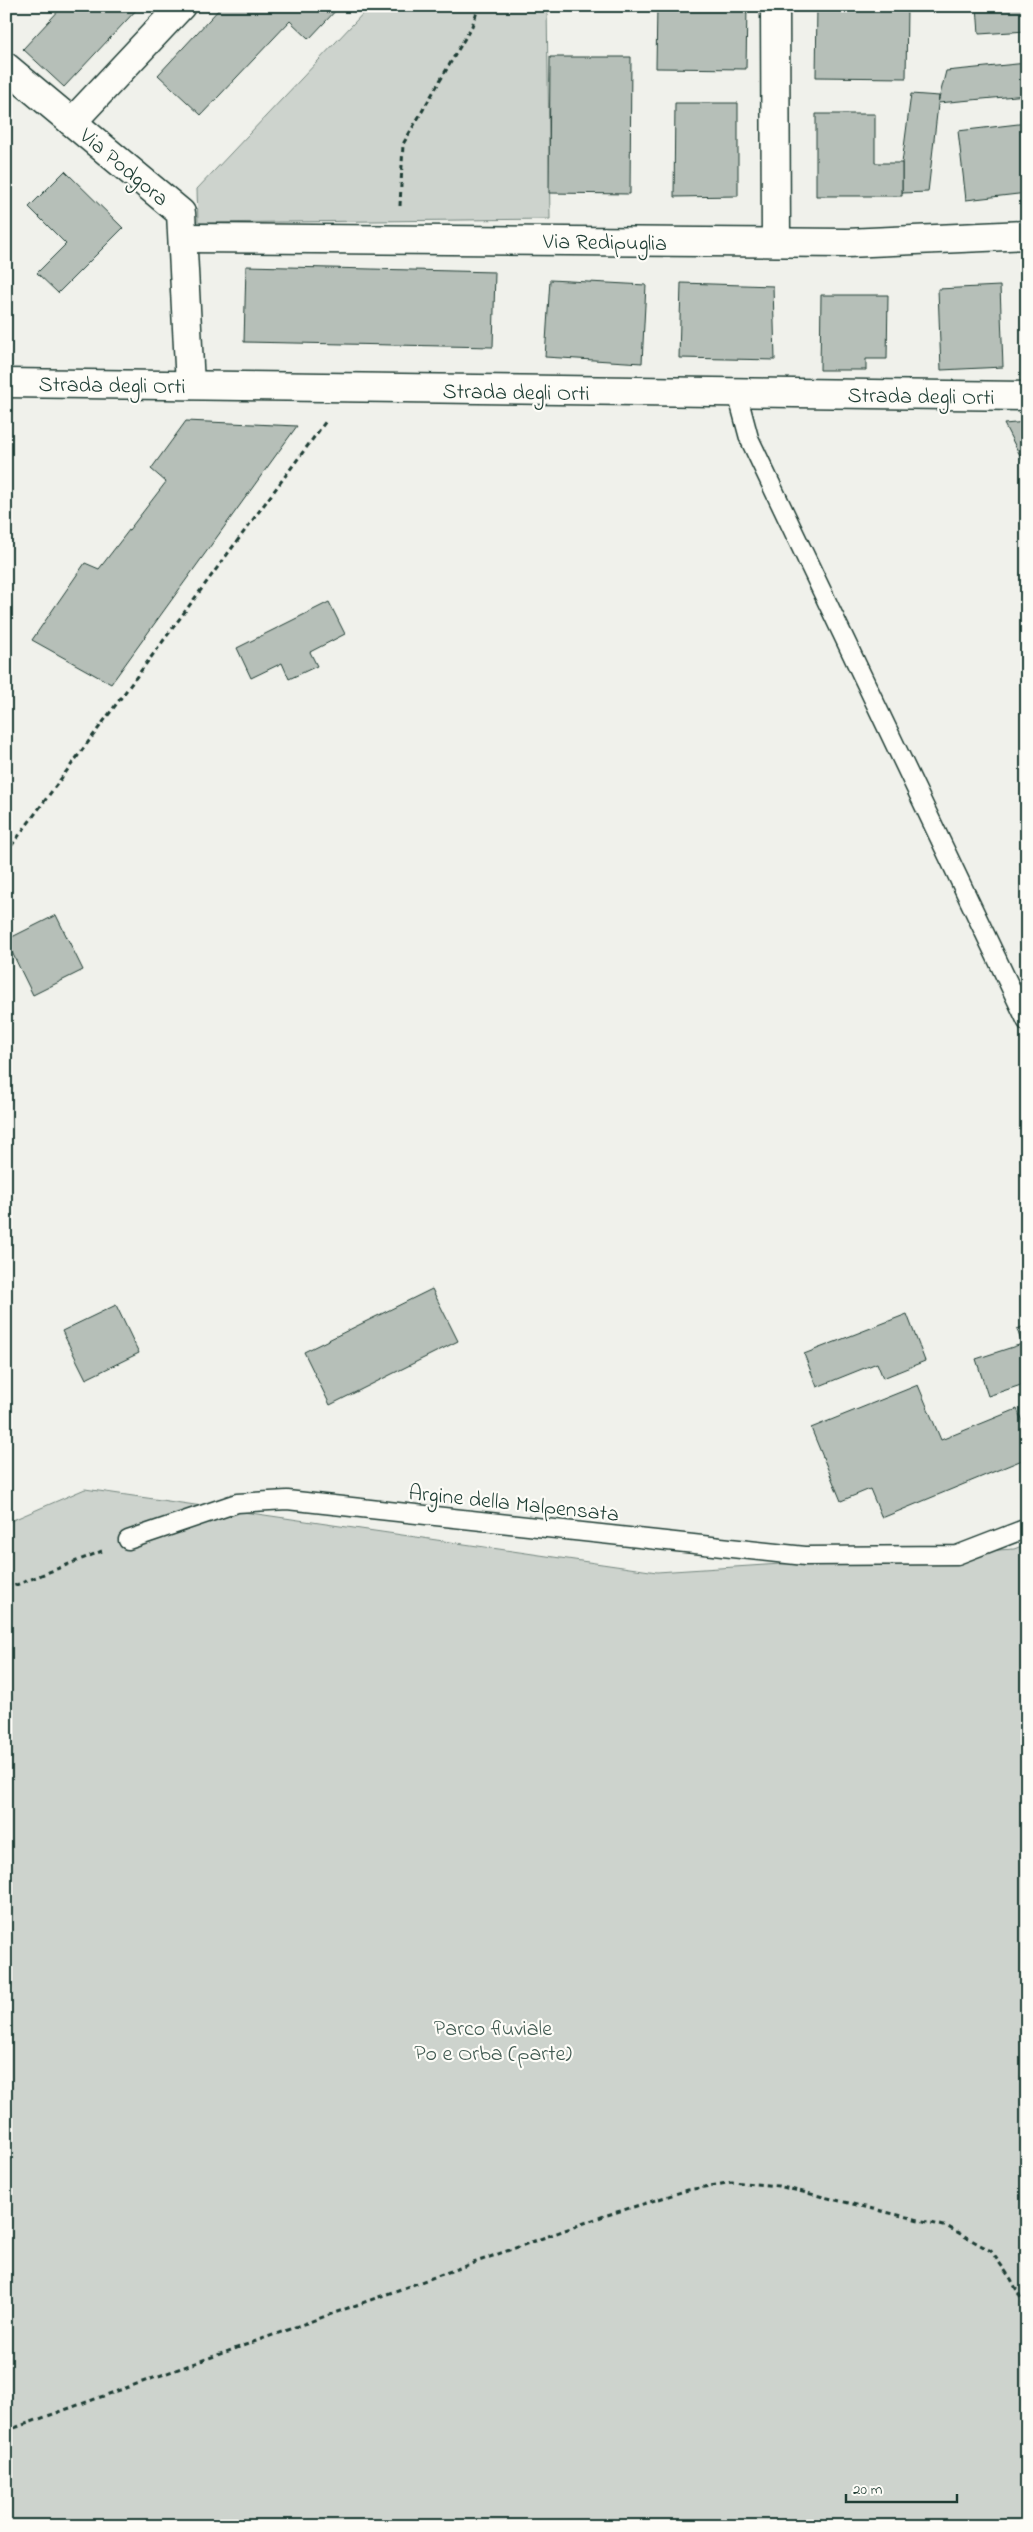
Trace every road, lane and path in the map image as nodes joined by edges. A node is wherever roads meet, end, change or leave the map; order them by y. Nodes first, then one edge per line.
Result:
1 (182, 6) edge
2 (479, 6) edge
3 (775, 6) edge
4 (6, 67) edge
5 (72, 122) junction
6 (1027, 235) edge
7 (184, 238) junction
8 (399, 239) junction
9 (776, 242) junction
10 (6, 383) edge
11 (190, 385) junction
12 (350, 388) junction
13 (737, 393) junction
14 (1027, 396) edge
15 (6, 853) edge
16 (1027, 1022) edge
17 (1027, 1528) edge
18 (128, 1540) joint
19 (6, 1588) edge
20 (1027, 2310) edge
21 (6, 2431) edge

1 - 5 street
2 - 8 path
3 - 9 street
4 - 5 street, Via Podgora
5 - 7 street, Via Podgora
6 - 9 street, Via Redipuglia
7 - 8 street, Via Redipuglia
7 - 11 street, Via Podgora
8 - 9 street, Via Redipuglia
10 - 11 street, Strada degli Orti
11 - 12 street, Strada degli Orti
12 - 13 street, Strada degli Orti
12 - 15 path
13 - 14 street, Strada degli Orti
13 - 16 lane
17 - 18 lane, Argine della Malpensata
18 - 19 path
20 - 21 path

